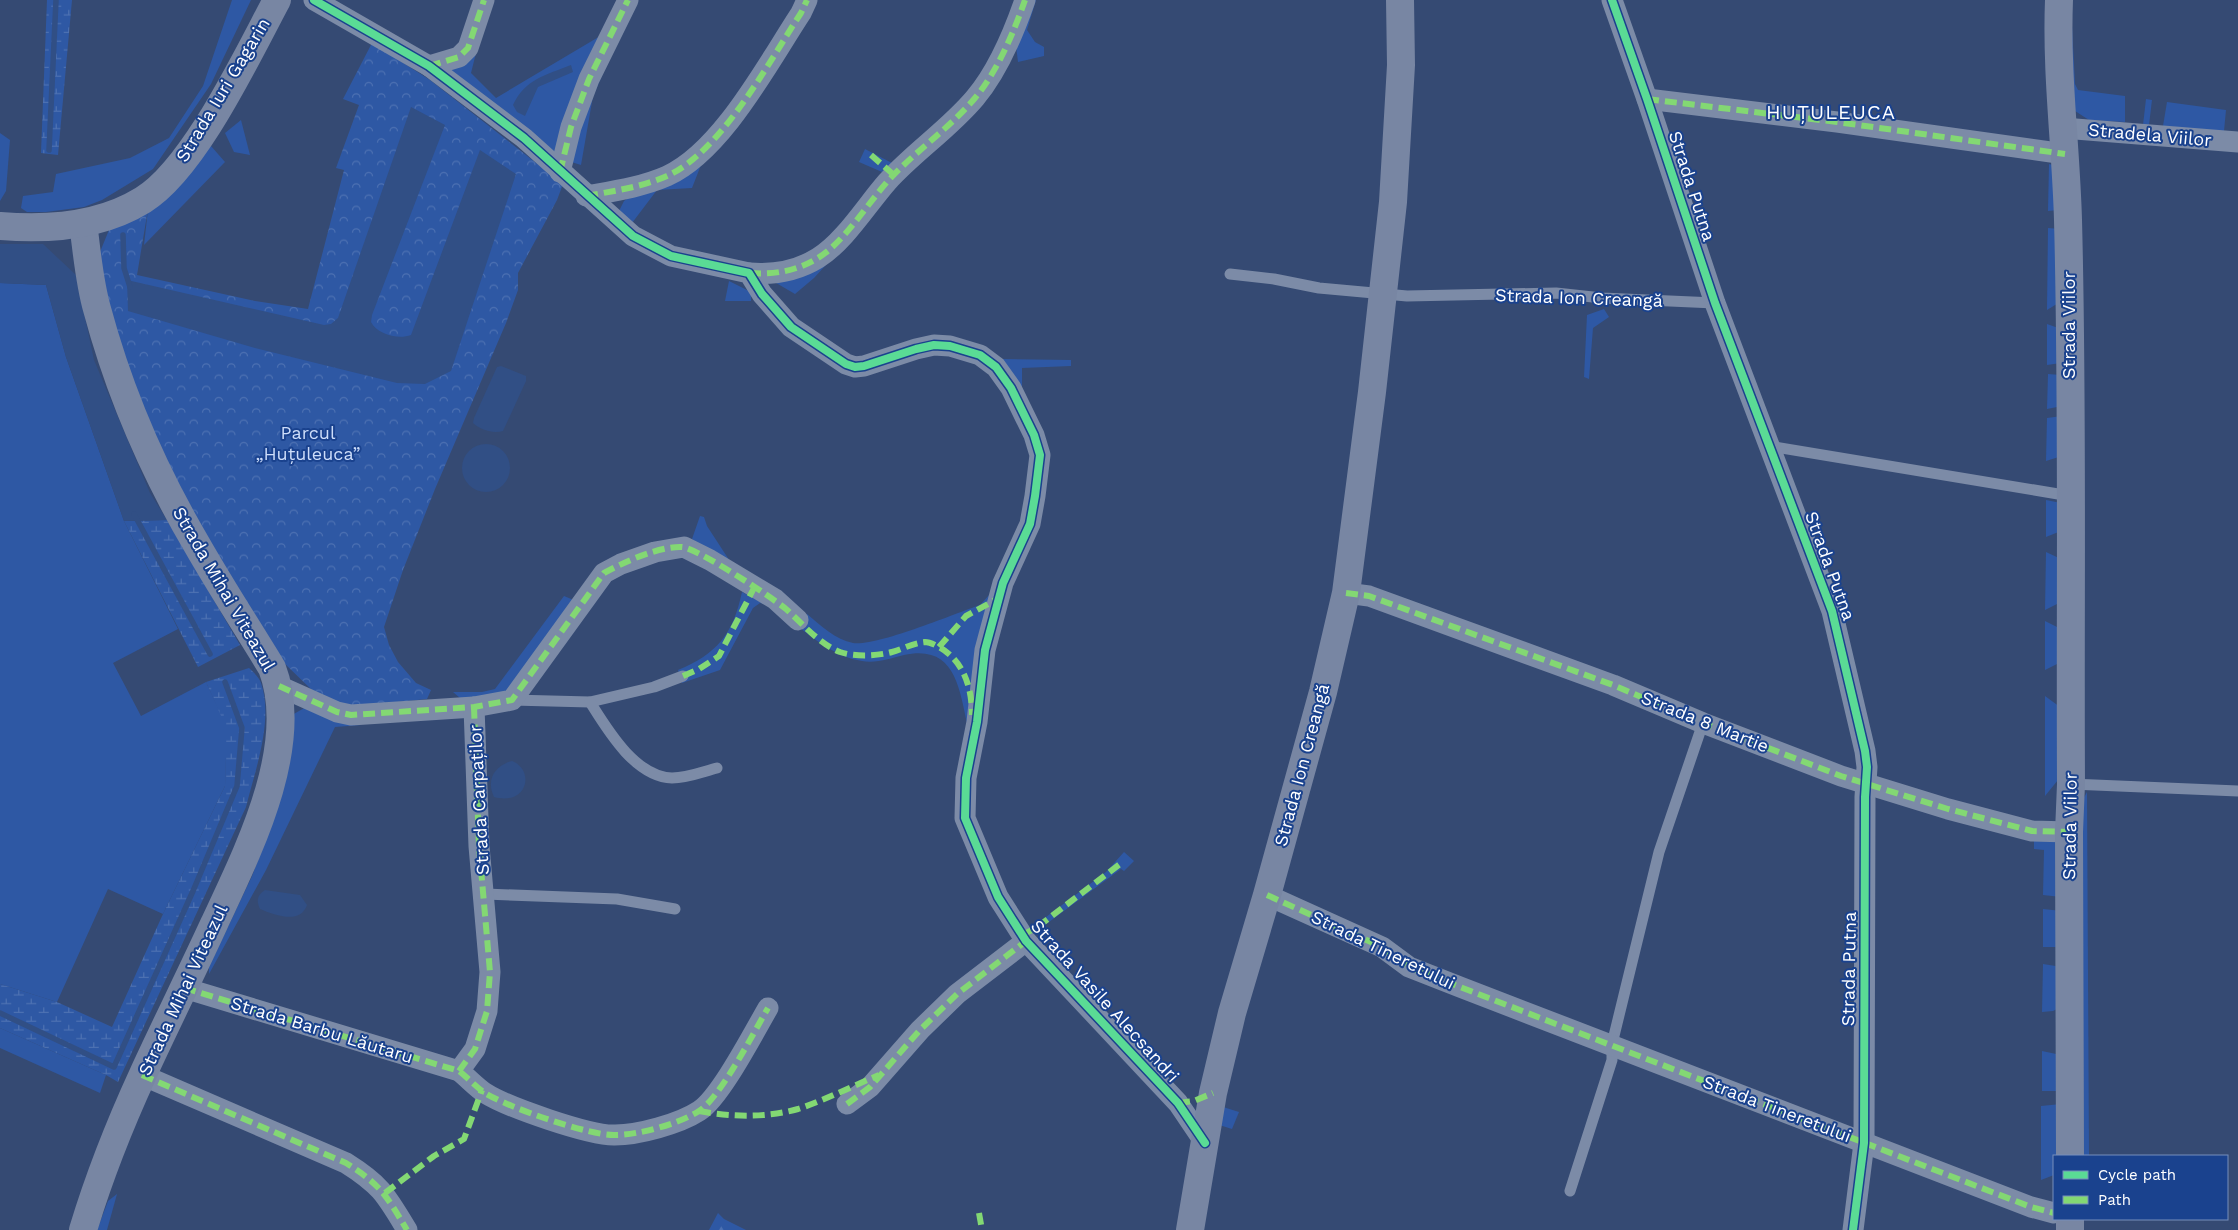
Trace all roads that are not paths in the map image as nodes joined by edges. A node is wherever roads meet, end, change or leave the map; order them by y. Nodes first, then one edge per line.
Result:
1 (278, 0) edge
2 (314, 0) edge
3 (484, 0) edge
4 (628, 0) edge
5 (807, 0) edge
6 (1025, 0) edge
7 (1400, 0) edge
8 (1612, 0) edge
9 (2059, 0) edge
10 (429, 66) junction
11 (1647, 99) junction
12 (2064, 141) junction
13 (2238, 142) edge
14 (560, 172) junction
15 (586, 196) junction
16 (83, 223) junction
17 (0, 226) edge
18 (749, 274) junction
19 (1230, 274) dead end
20 (1384, 294) junction
21 (1715, 304) junction
22 (1769, 446) junction
23 (2070, 496) junction
24 (1346, 593) junction
25 (798, 620) dead end
26 (683, 676) dead end
27 (279, 686) junction
28 (512, 700) junction
29 (590, 702) junction
30 (474, 707) junction
31 (1703, 723) junction
32 (717, 768) dead end
33 (1867, 784) junction
34 (2071, 784) junction
35 (2238, 790) edge
36 (2069, 832) junction
37 (485, 894) junction
38 (1267, 895) junction
39 (675, 909) dead end
40 (1026, 940) junction
41 (184, 988) junction
42 (768, 1008) dead end
43 (1612, 1044) junction
44 (460, 1071) junction
45 (142, 1075) junction
46 (1213, 1093) junction
47 (1178, 1103) junction
48 (847, 1104) dead end
49 (1205, 1143) junction
50 (1864, 1143) junction
51 (2070, 1155) edge
52 (1570, 1191) dead end
53 (2053, 1213) edge
54 (83, 1230) edge
55 (406, 1230) edge
56 (1190, 1230) edge
57 (1853, 1230) edge

1 - 16 street, Strada Iuri Gagarin
2 - 10 street
3 - 10 street
4 - 14 street
5 - 15 street
6 - 18 street
7 - 20 street, Strada Ion Creangă
8 - 11 street, Strada Putna
9 - 12 street, Strada Viilor
10 - 14 street
11 - 12 street, Strada Putna
11 - 21 street, Strada Putna
12 - 13 street, Stradela Viilor
12 - 23 street, Strada Viilor
14 - 15 street
15 - 18 street
16 - 17 street, Strada Iuri Gagarin
16 - 27 street, Strada Mihai Viteazul
18 - 40 street, Strada Vasile Alecsandri
19 - 20 lane, Strada Ion Creangă
20 - 21 lane, Strada Ion Creangă
20 - 24 street, Strada Ion Creangă
21 - 22 street, Strada Putna
22 - 23 lane
22 - 33 street, Strada Putna
23 - 34 street, Strada Viilor
24 - 31 street, Strada 8 Martie
24 - 38 street, Strada Ion Creangă
25 - 28 street
26 - 29 lane, Strada Carpaților
27 - 30 street, Strada Carpaților
27 - 41 street, Strada Mihai Viteazul
28 - 29 lane, Strada Carpaților
28 - 30 street, Strada Carpaților
29 - 32 lane
30 - 37 street, Strada Carpaților
31 - 33 street, Strada 8 Martie
31 - 43 lane
33 - 36 street, Strada 8 Martie
33 - 50 street, Strada Putna
34 - 35 lane
34 - 36 street, Strada Viilor
36 - 51 street, Strada Viilor
37 - 39 lane
37 - 44 street
38 - 43 street, Strada Tineretului
38 - 46 street, Strada Ion Creangă
40 - 47 street, Strada Vasile Alecsandri
40 - 48 street
41 - 44 street, Strada Barbu Lăutaru
41 - 45 street, Strada Mihai Viteazul
42 - 44 street, Strada Barbu Lăutaru
43 - 50 street, Strada Tineretului
43 - 52 lane
45 - 54 street, Strada Mihai Viteazul
45 - 55 street
46 - 47 street
46 - 49 street, Strada Ion Creangă
47 - 49 street, Strada Vasile Alecsandri
49 - 56 street, Strada Ion Creangă
50 - 53 street, Strada Tineretului
50 - 57 street, Strada Putna

